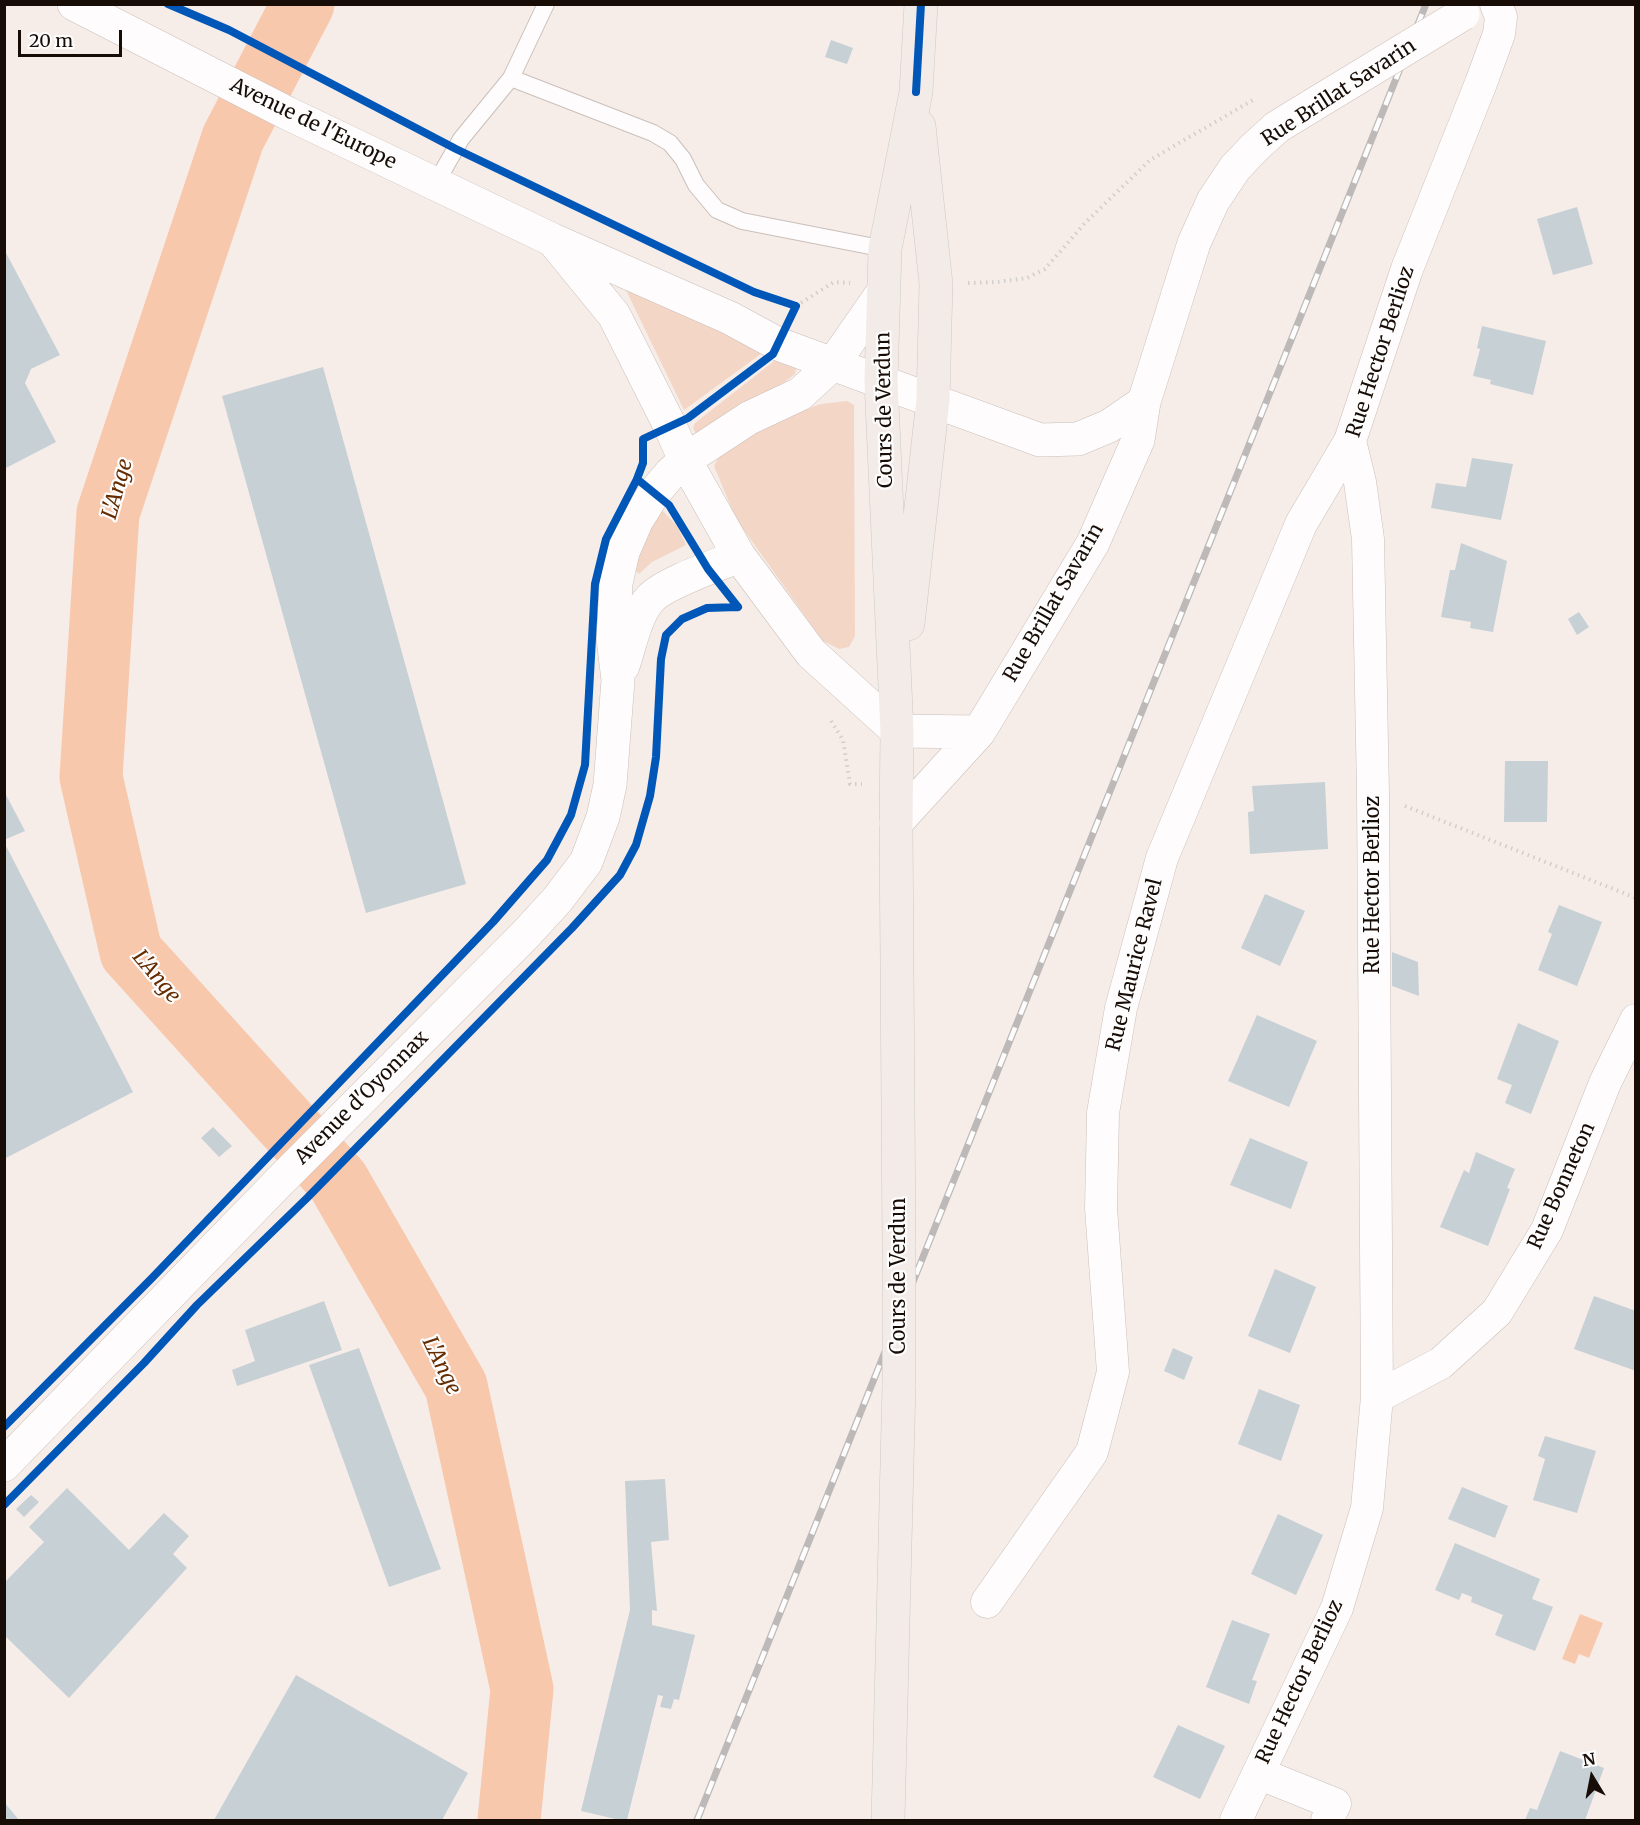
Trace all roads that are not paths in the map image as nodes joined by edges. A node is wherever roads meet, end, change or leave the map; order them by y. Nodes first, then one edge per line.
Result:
1 (74, 4) edge
2 (546, 4) edge
3 (921, 4) edge
4 (1496, 4) edge
5 (1471, 9) edge
6 (512, 78) junction
7 (916, 92) junction
8 (436, 183) junction
9 (554, 240) junction
10 (885, 249) junction
11 (884, 288) junction
12 (834, 364) junction
13 (881, 381) junction
14 (933, 400) junction
15 (1144, 402) junction
16 (1350, 441) junction
17 (685, 460) junction
18 (739, 556) junction
19 (618, 680) junction
20 (897, 731) junction
21 (979, 732) junction
22 (896, 823) junction
23 (1635, 1020) edge
24 (1377, 1397) junction
25 (4, 1465) edge
26 (987, 1602) dead end
27 (1258, 1773) junction
28 (888, 1821) edge
29 (1236, 1821) edge
30 (1327, 1821) edge

1 - 8 main road, Avenue de l'Europe
2 - 6 lane
3 - 7 main road, Cours de Verdun
4 - 16 street, Rue Hector Berlioz
5 - 15 main road, Rue Brillat Savarin, bridge
6 - 8 lane
6 - 10 lane
7 - 10 main road, Cours de Verdun
7 - 14 main road, Cours de Verdun
8 - 9 main road, Avenue de l'Europe
9 - 12 main road, Avenue de l'Europe
9 - 17 main road, Avenue de l'Europe
10 - 11 main road, Cours de Verdun
11 - 12 main road
11 - 13 main road, Cours de Verdun
12 - 13 main road, Avenue de l'Europe
12 - 17 main road, Avenue d'Oyonnax
13 - 14 main road, Avenue de l'Europe
13 - 20 main road, Cours de Verdun
14 - 15 main road
14 - 20 main road, Cours de Verdun
15 - 21 main road, Rue Brillat Savarin
16 - 24 street, Rue Hector Berlioz
16 - 26 street, Rue Maurice Ravel
17 - 18 main road, Avenue de l'Europe
17 - 19 main road, Avenue d'Oyonnax
18 - 19 main road, Avenue d'Oyonnax
18 - 20 main road, Avenue de l'Europe
19 - 25 main road, Avenue d'Oyonnax
20 - 21 main road
20 - 22 main road, Cours de Verdun
21 - 22 main road, Rue Brillat Savarin
22 - 28 main road, Cours de Verdun, bridge
23 - 24 street, Rue Bonneton
24 - 27 street, Rue Hector Berlioz
27 - 29 street, Rue Hector Berlioz
27 - 30 street, Rue Hector Berlioz

